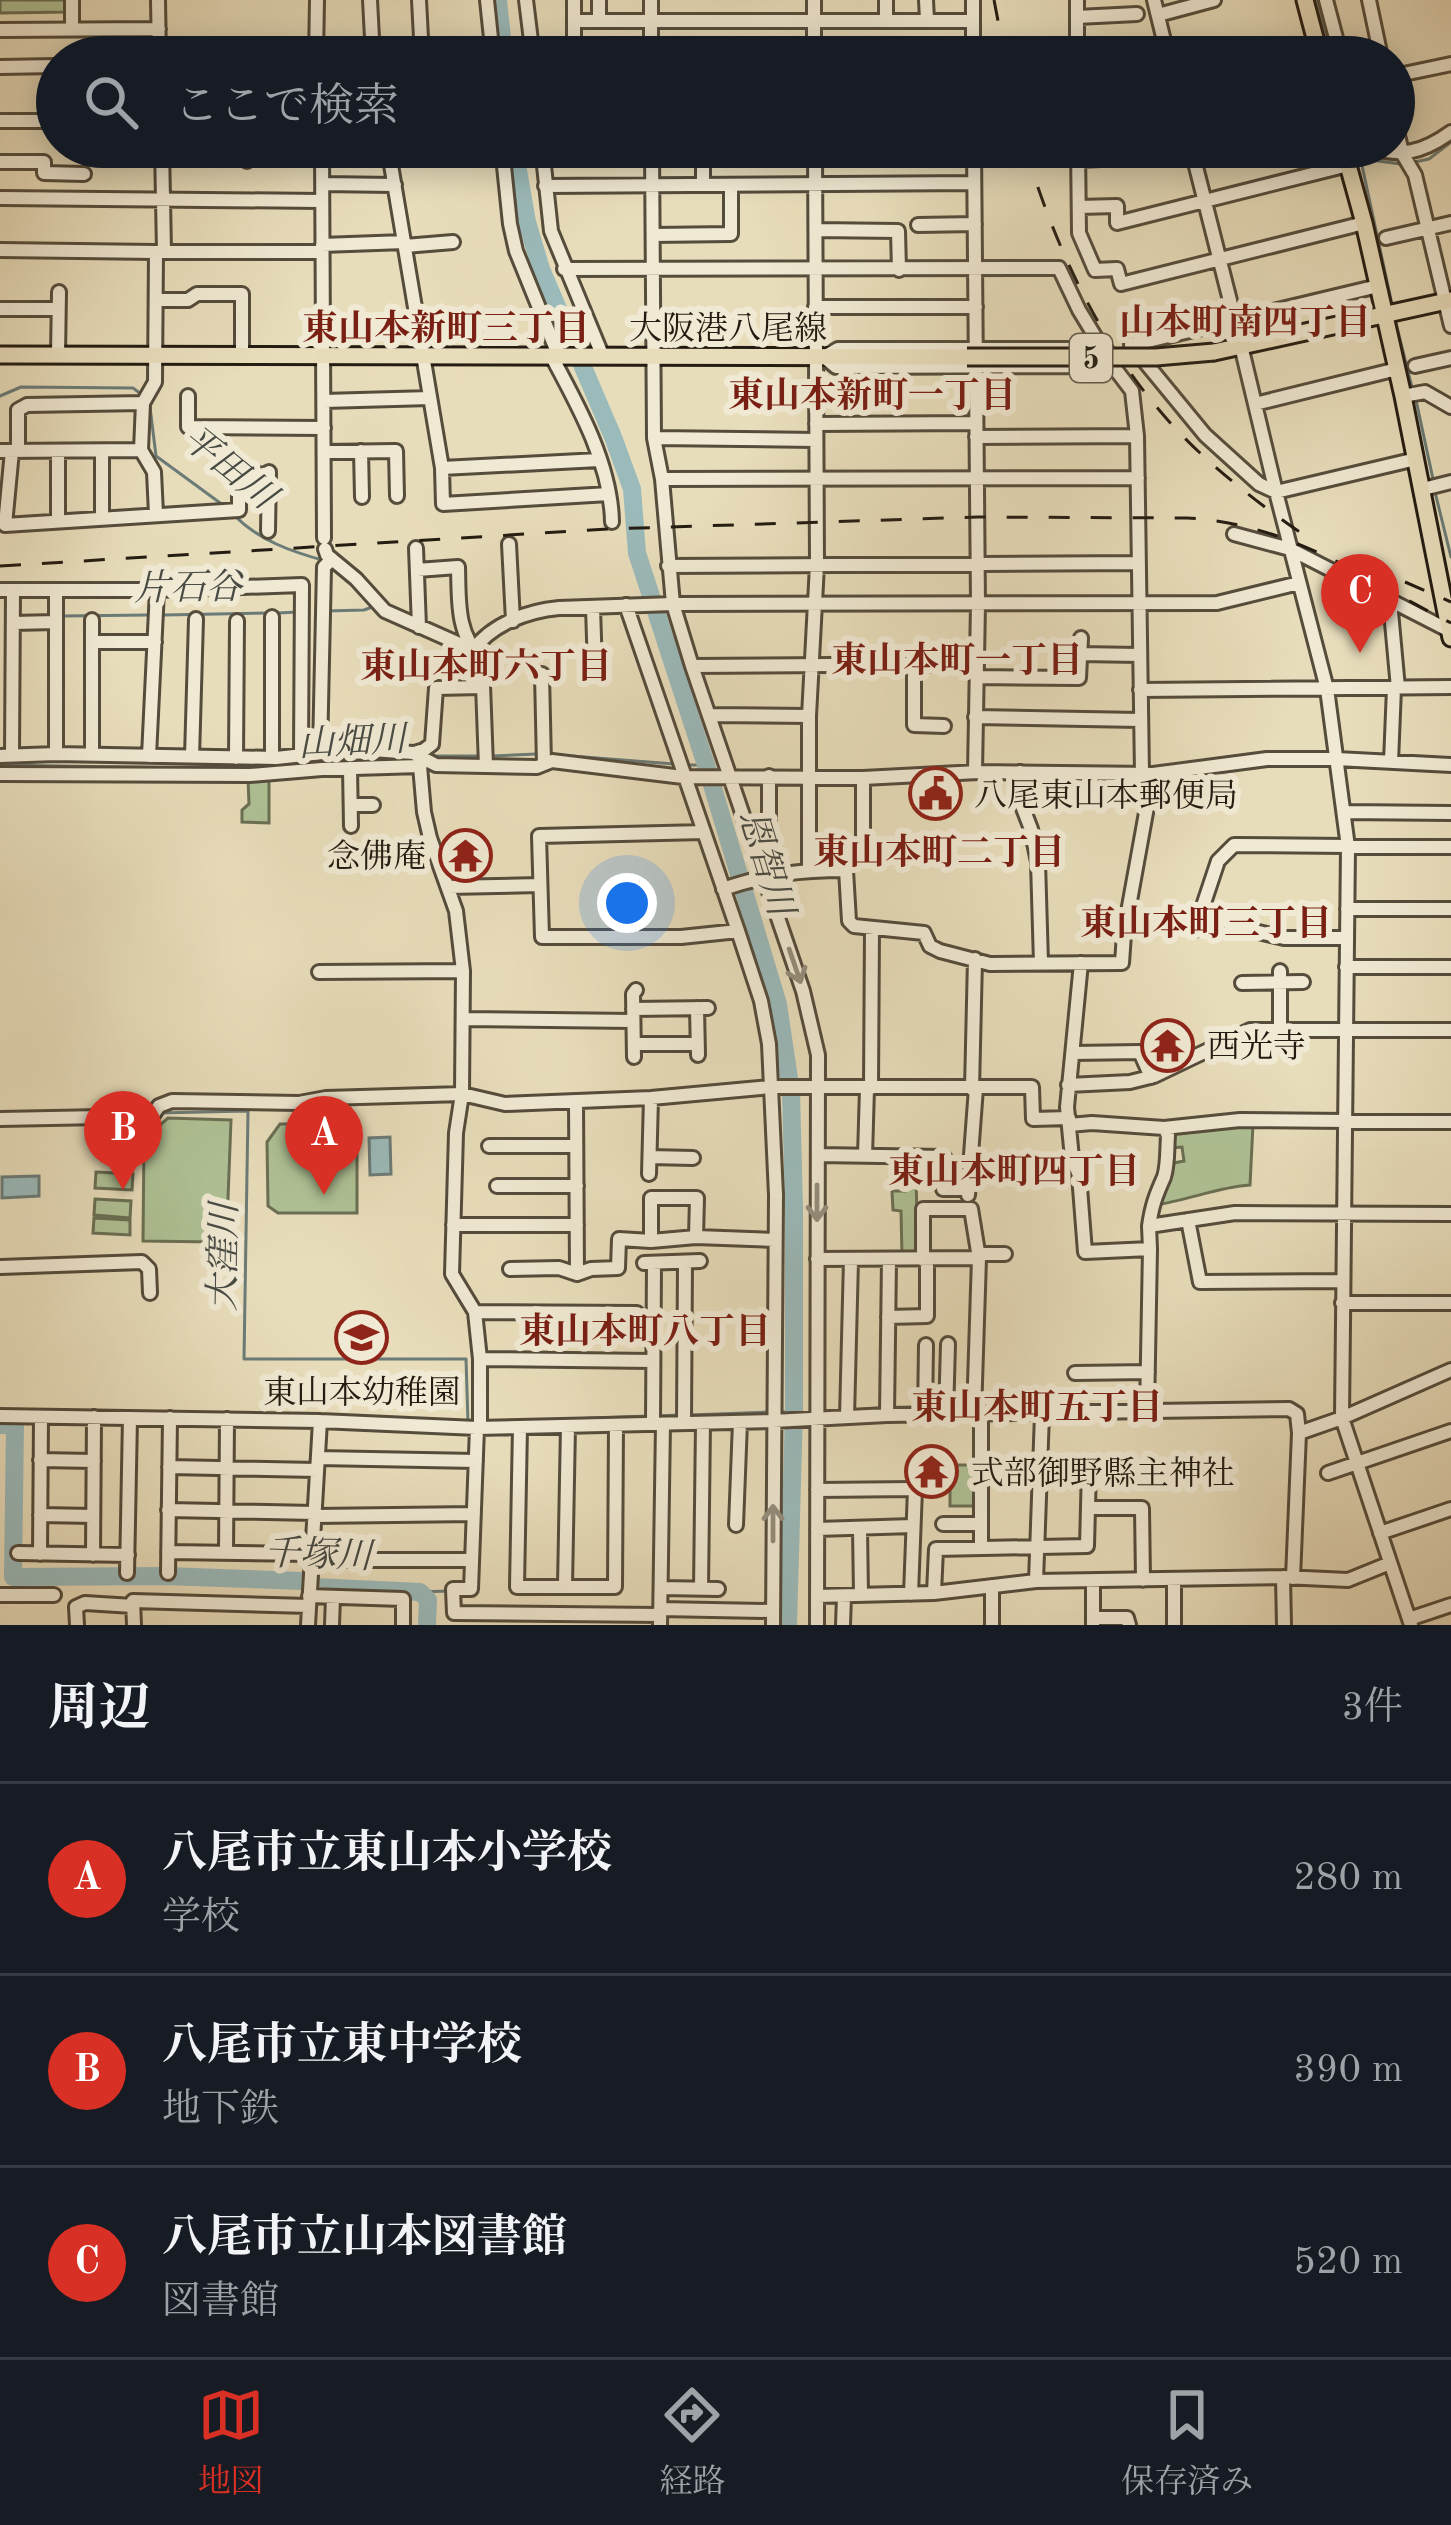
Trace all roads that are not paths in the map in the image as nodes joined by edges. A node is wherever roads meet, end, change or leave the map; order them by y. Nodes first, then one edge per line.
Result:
1 (72, 0) edge
2 (158, 0) edge
3 (317, 0) edge
4 (370, 0) edge
5 (418, 0) edge
6 (487, 0) edge
7 (526, 0) edge
8 (574, 0) edge
9 (599, 0) edge
10 (651, 0) edge
11 (814, 0) edge
12 (886, 0) edge
13 (926, 0) edge
14 (973, 0) edge
15 (1077, 0) edge
16 (1214, 0) edge
17 (1305, 0) edge
18 (1326, 0) edge
19 (1369, 0) edge
20 (1156, 7) edge
21 (1137, 14) dead end
22 (1078, 17) junction
23 (814, 20) junction
24 (886, 20) junction
25 (927, 20) junction
26 (574, 21) junction
27 (599, 21) junction
28 (651, 21) junction
29 (973, 21) junction
30 (159, 28) junction
31 (72, 29) junction
32 (0, 30) edge
33 (159, 36) edge
34 (316, 36) edge
35 (372, 36) edge
36 (421, 36) edge
37 (491, 36) edge
38 (530, 36) edge
39 (574, 36) edge
40 (651, 36) edge
41 (814, 36) edge
42 (973, 36) edge
43 (1078, 36) edge
44 (1315, 36) edge
45 (1336, 36) edge
46 (1377, 36) edge
47 (36, 66) edge
48 (0, 67) edge
49 (1450, 69) edge
50 (1415, 73) edge
51 (0, 121) edge
52 (36, 121) edge
53 (1451, 132) edge
54 (1415, 150) edge
55 (0, 162) edge
56 (36, 162) edge
57 (44, 168) edge
58 (163, 168) edge
59 (322, 168) edge
60 (391, 168) edge
61 (504, 168) edge
62 (544, 168) edge
63 (653, 168) edge
64 (704, 168) edge
65 (815, 168) edge
66 (974, 168) edge
67 (1079, 168) edge
68 (1197, 168) edge
69 (1336, 168) edge
70 (1349, 168) edge
71 (1411, 168) edge
72 (83, 174) dead end
73 (974, 183) junction
74 (322, 184) junction
75 (815, 184) junction
76 (394, 185) junction
77 (653, 185) junction
78 (704, 185) junction
79 (731, 185) junction
80 (545, 186) junction
81 (0, 198) edge
82 (164, 199) junction
83 (1205, 200) junction
84 (321, 201) junction
85 (1079, 207) junction
86 (1364, 223) junction
87 (1451, 223) edge
88 (975, 224) junction
89 (918, 225) dead end
90 (1429, 228) junction
91 (815, 230) junction
92 (653, 235) junction
93 (1386, 238) dead end
94 (452, 242) dead end
95 (404, 244) junction
96 (322, 248) junction
97 (0, 250) edge
98 (160, 252) junction
99 (1220, 259) junction
100 (564, 268) junction
101 (653, 269) junction
102 (975, 269) junction
103 (816, 270) junction
104 (899, 270) junction
105 (1378, 286) junction
106 (59, 292) dead end
107 (157, 300) junction
108 (1448, 301) edge
109 (976, 307) junction
110 (815, 308) junction
111 (0, 309) edge
112 (58, 309) junction
113 (1392, 313) junction
114 (1234, 319) junction
115 (1451, 326) edge
116 (1102, 349) junction
117 (0, 355) edge
118 (58, 355) junction
119 (157, 356) junction
120 (242, 356) junction
121 (324, 356) junction
122 (423, 356) junction
123 (653, 356) junction
124 (555, 357) junction
125 (603, 357) junction
126 (819, 357) junction
127 (973, 357) junction
128 (1451, 358) edge
129 (1113, 366) junction
130 (1414, 366) dead end
131 (1396, 369) junction
132 (1410, 395) junction
133 (188, 396) dead end
134 (430, 398) junction
135 (145, 399) junction
136 (324, 400) junction
137 (1256, 404) junction
138 (1451, 407) edge
139 (816, 424) junction
140 (324, 428) junction
141 (976, 430) junction
142 (1137, 436) junction
143 (655, 438) junction
144 (816, 440) junction
145 (141, 450) junction
146 (10, 451) edge
147 (102, 451) junction
148 (361, 451) junction
149 (58, 452) junction
150 (324, 452) junction
151 (1416, 459) junction
152 (599, 460) junction
153 (442, 468) junction
154 (977, 477) junction
155 (817, 478) junction
156 (1138, 478) junction
157 (662, 479) junction
158 (1451, 482) edge
159 (1423, 489) junction
160 (1276, 492) junction
161 (609, 494) junction
162 (397, 496) dead end
163 (362, 497) dead end
164 (233, 510) junction
165 (268, 512) junction
166 (156, 514) junction
167 (102, 518) junction
168 (58, 521) junction
169 (612, 522) dead end
170 (268, 531) dead end
171 (1234, 534) dead end
172 (508, 544) dead end
173 (1443, 546) edge
174 (416, 548) dead end
175 (327, 549) junction
176 (1290, 549) junction
177 (1139, 563) junction
178 (817, 565) junction
179 (668, 566) junction
180 (978, 566) junction
181 (417, 570) junction
182 (1299, 583) junction
183 (1447, 585) edge
184 (6, 590) edge
185 (157, 590) junction
186 (56, 591) junction
187 (1390, 601) junction
188 (1138, 603) junction
189 (670, 604) junction
190 (815, 604) junction
191 (978, 604) junction
192 (626, 605) junction
193 (593, 607) junction
194 (272, 616) dead end
195 (196, 619) dead end
196 (92, 620) dead end
197 (238, 621) dead end
198 (513, 621) junction
199 (56, 622) junction
200 (13, 623) junction
201 (419, 627) junction
202 (1450, 634) edge
203 (1081, 638) dead end
204 (92, 642) junction
205 (154, 642) junction
206 (473, 650) junction
207 (1080, 654) junction
208 (1139, 655) junction
209 (812, 665) junction
210 (914, 665) junction
211 (692, 666) junction
212 (595, 670) dead end
213 (976, 671) junction
214 (542, 674) dead end
215 (483, 687) junction
216 (1328, 688) junction
217 (1396, 688) junction
218 (1451, 688) edge
219 (1140, 690) junction
220 (710, 715) junction
221 (808, 716) junction
222 (976, 717) junction
223 (1140, 720) junction
224 (944, 725) dead end
225 (320, 752) junction
226 (56, 754) junction
227 (92, 754) junction
228 (301, 755) junction
229 (6, 756) edge
230 (149, 756) junction
231 (192, 757) junction
232 (236, 758) junction
233 (272, 758) junction
234 (544, 758) junction
235 (420, 759) junction
236 (486, 759) junction
237 (1337, 759) junction
238 (1391, 762) junction
239 (1451, 765) edge
240 (350, 768) junction
241 (683, 771) junction
242 (976, 772) junction
243 (1020, 772) junction
244 (0, 774) edge
245 (1147, 774) junction
246 (728, 776) junction
247 (770, 776) junction
248 (809, 776) junction
249 (863, 778) junction
250 (374, 805) dead end
251 (351, 806) junction
252 (1344, 812) junction
253 (1451, 813) edge
254 (351, 826) dead end
255 (704, 832) junction
256 (769, 844) dead end
257 (1348, 847) junction
258 (1451, 848) edge
259 (809, 870) junction
260 (846, 870) junction
261 (763, 875) junction
262 (541, 884) junction
263 (448, 887) junction
264 (725, 888) junction
265 (1347, 909) junction
266 (1451, 910) edge
267 (1201, 913) junction
268 (872, 928) junction
269 (1195, 930) dead end
270 (738, 932) junction
271 (1346, 938) junction
272 (975, 959) junction
273 (1041, 963) junction
274 (1081, 963) junction
275 (1346, 967) junction
276 (1451, 967) edge
277 (463, 971) junction
278 (319, 972) dead end
279 (1280, 977) junction
280 (1303, 982) dead end
281 (1242, 983) dead end
282 (636, 990) dead end
283 (633, 1015) junction
284 (464, 1018) junction
285 (1346, 1028) junction
286 (1280, 1029) junction
287 (1451, 1030) edge
288 (1073, 1053) junction
289 (1150, 1077) junction
290 (1068, 1085) junction
291 (818, 1086) junction
292 (773, 1087) junction
293 (869, 1088) junction
294 (974, 1088) junction
295 (462, 1094) junction
296 (651, 1098) junction
297 (576, 1101) junction
298 (0, 1119) edge
299 (1345, 1120) junction
300 (1069, 1121) junction
301 (1451, 1122) edge
302 (1164, 1128) junction
303 (489, 1146) dead end
304 (576, 1146) junction
305 (818, 1155) junction
306 (865, 1156) junction
307 (650, 1157) junction
308 (693, 1158) dead end
309 (649, 1174) dead end
310 (497, 1186) dead end
311 (577, 1186) junction
312 (968, 1190) junction
313 (968, 1209) junction
314 (1343, 1212) junction
315 (1451, 1214) edge
316 (1188, 1220) junction
317 (577, 1225) junction
318 (453, 1226) junction
319 (1149, 1226) junction
320 (696, 1237) junction
321 (775, 1240) junction
322 (651, 1241) junction
323 (1150, 1249) junction
324 (1006, 1254) dead end
325 (979, 1256) junction
326 (818, 1259) junction
327 (850, 1260) junction
328 (889, 1260) junction
329 (925, 1260) junction
330 (0, 1267) edge
331 (510, 1269) dead end
332 (577, 1274) junction
333 (1342, 1281) junction
334 (149, 1293) dead end
335 (1342, 1303) junction
336 (1451, 1303) edge
337 (475, 1312) junction
338 (888, 1317) junction
339 (637, 1334) dead end
340 (948, 1344) dead end
341 (926, 1345) dead end
342 (480, 1359) junction
343 (653, 1361) junction
344 (1451, 1370) edge
345 (1148, 1372) junction
346 (1076, 1373) dead end
347 (1147, 1412) junction
348 (946, 1414) junction
349 (978, 1414) junction
350 (1042, 1414) junction
351 (773, 1415) junction
352 (886, 1415) junction
353 (925, 1415) junction
354 (0, 1416) edge
355 (40, 1417) junction
356 (94, 1417) junction
357 (847, 1417) junction
358 (130, 1418) junction
359 (170, 1418) junction
360 (1342, 1418) junction
361 (227, 1419) junction
362 (816, 1419) junction
363 (320, 1421) junction
364 (740, 1422) junction
365 (684, 1423) junction
366 (704, 1423) junction
367 (658, 1424) junction
368 (616, 1425) junction
369 (568, 1426) junction
370 (520, 1427) junction
371 (479, 1428) junction
372 (1451, 1431) edge
373 (1299, 1433) junction
374 (40, 1460) junction
375 (94, 1461) junction
376 (476, 1461) junction
377 (1357, 1463) junction
378 (317, 1464) junction
379 (169, 1467) junction
380 (227, 1468) junction
381 (1040, 1468) junction
382 (1328, 1473) dead end
383 (817, 1490) junction
384 (1088, 1508) junction
385 (1451, 1509) edge
386 (168, 1510) junction
387 (226, 1511) junction
388 (315, 1514) junction
389 (474, 1514) junction
390 (40, 1515) junction
391 (93, 1516) junction
392 (943, 1524) dead end
393 (981, 1524) junction
394 (736, 1525) dead end
395 (914, 1526) junction
396 (860, 1528) junction
397 (817, 1529) junction
398 (1380, 1533) junction
399 (1037, 1546) junction
400 (981, 1547) junction
401 (168, 1552) junction
402 (18, 1553) dead end
403 (226, 1553) junction
404 (40, 1554) junction
405 (93, 1555) junction
406 (128, 1555) junction
407 (313, 1557) junction
408 (472, 1560) junction
409 (1390, 1563) junction
410 (168, 1573) dead end
411 (128, 1574) dead end
412 (1288, 1578) junction
413 (1143, 1580) junction
414 (1174, 1580) junction
415 (1036, 1581) junction
416 (1093, 1581) junction
417 (565, 1586) junction
418 (992, 1586) junction
419 (661, 1588) junction
420 (701, 1589) junction
421 (718, 1589) dead end
422 (934, 1593) junction
423 (911, 1594) junction
424 (0, 1595) edge
425 (54, 1595) dead end
426 (861, 1595) junction
427 (817, 1596) junction
428 (844, 1596) junction
429 (333, 1597) junction
430 (309, 1601) junction
431 (1451, 1605) edge
432 (133, 1606) junction
433 (660, 1616) edge
434 (772, 1618) edge
435 (454, 1619) edge
436 (496, 1619) edge
437 (540, 1619) edge
438 (579, 1619) edge
439 (615, 1619) edge
440 (1093, 1621) edge
441 (1410, 1622) edge
442 (76, 1625) edge
443 (134, 1625) edge
444 (308, 1625) edge
445 (332, 1625) edge
446 (403, 1625) edge
447 (817, 1625) edge
448 (843, 1625) edge
449 (992, 1625) edge
450 (1129, 1625) edge
451 (1174, 1625) edge
452 (1284, 1625) edge

1 - 31 street
2 - 30 street
3 - 34 street
4 - 35 street
5 - 36 street
6 - 37 street
7 - 38 street
8 - 26 street
9 - 27 street
10 - 28 street
11 - 23 street
12 - 24 street
13 - 25 street
14 - 29 street
15 - 22 street
16 - 20 street
17 - 44 main road
18 - 45 street
19 - 46 street
21 - 22 street
22 - 43 street
23 - 24 street
23 - 28 street
23 - 41 street
24 - 25 street
25 - 29 street
26 - 27 street
26 - 39 street
27 - 28 street
28 - 40 street
29 - 42 street
30 - 31 street
30 - 33 street
31 - 32 street
47 - 48 street
49 - 50 street
51 - 52 street
53 - 54 street
55 - 56 street
57 - 72 street
58 - 82 street
59 - 74 street
60 - 76 street
61 - 124 street
62 - 80 street
63 - 77 street
64 - 78 street
65 - 75 street
66 - 73 street
67 - 85 street
68 - 83 street
69 - 83 street
70 - 86 main road
71 - 90 street
73 - 75 street
73 - 88 street
74 - 76 street
74 - 84 street
75 - 79 street
75 - 91 street
76 - 95 street
77 - 78 street
77 - 80 street
77 - 92 street
78 - 79 street
79 - 92 street
80 - 100 street
81 - 82 street
82 - 84 street
82 - 98 street
83 - 85 street
83 - 99 street
84 - 96 street
85 - 99 street
86 - 99 street
86 - 105 main road
87 - 90 street
88 - 89 street
88 - 102 street
90 - 93 street
90 - 108 street
91 - 103 street
91 - 104 street
92 - 101 street
94 - 95 street
95 - 96 street
95 - 122 street
96 - 98 street
96 - 121 street
97 - 98 street
98 - 107 street
99 - 114 street
100 - 101 street
100 - 125 street
101 - 103 street
101 - 123 street
102 - 104 street
102 - 109 street
102 - 116 street
103 - 104 street
103 - 110 street
105 - 113 main road
105 - 114 street
106 - 112 street
107 - 119 street
107 - 120 street
108 - 113 main road, 大阪港八尾線 / 5
108 - 115 street
109 - 110 street
109 - 127 street
110 - 126 street
111 - 112 street
112 - 118 street
113 - 127 main road, 大阪港八尾線 / 5, bridge
113 - 131 main road
114 - 137 street
114 - 160 street
116 - 127 street
116 - 129 street
117 - 118 main road, 大阪港八尾線 / 5
118 - 119 main road, 大阪港八尾線 / 5
119 - 120 main road, 大阪港八尾線 / 5
119 - 135 street
120 - 121 main road, 大阪港八尾線 / 5
121 - 122 main road, 大阪港八尾線 / 5
121 - 136 street
122 - 124 main road, 大阪港八尾線 / 5
122 - 134 street
123 - 125 main road, 大阪港八尾線 / 5
123 - 126 main road, 大阪港八尾線 / 5
123 - 143 street
124 - 125 main road, 大阪港八尾線 / 5
124 - 152 street
126 - 127 main road, 大阪港八尾線 / 5
126 - 139 street
127 - 129 street
127 - 141 street
128 - 130 street
129 - 142 street
131 - 132 main road
131 - 137 street
132 - 138 street
132 - 151 main road
133 - 140 street
134 - 136 street
134 - 153 street
135 - 145 street
135 - 146 street
136 - 140 street
137 - 160 street
139 - 141 street
139 - 144 street
140 - 150 street
141 - 142 street
141 - 154 street
142 - 156 street
143 - 144 street
143 - 157 street
144 - 155 street
145 - 147 street
145 - 166 street
146 - 149 street
146 - 168 street
147 - 149 street
147 - 167 street
148 - 150 street
148 - 162 street
148 - 163 street
149 - 168 street
150 - 175 street
151 - 159 main road
151 - 160 street
152 - 153 street
152 - 161 street
153 - 161 street
154 - 155 street
154 - 156 street
154 - 180 street
155 - 157 street
155 - 178 street
156 - 177 street
157 - 179 street
158 - 159 street
159 - 173 main road
160 - 176 street
161 - 169 street
164 - 165 street
164 - 165 street
164 - 166 street
165 - 170 street
166 - 167 street
167 - 168 street
171 - 176 street
172 - 198 street
173 - 183 main road
174 - 181 street
175 - 201 street
175 - 225 street
176 - 182 street
176 - 187 street
177 - 180 street
177 - 188 street
178 - 179 street
178 - 180 street
178 - 190 street
179 - 189 street
180 - 191 street
181 - 201 street
181 - 206 street
182 - 188 street
182 - 216 street
183 - 202 main road
184 - 186 street
184 - 200 street
185 - 186 street
185 - 205 street
185 - 228 street
186 - 199 street
187 - 202 street
187 - 217 street
188 - 191 street
188 - 208 street
189 - 190 street
189 - 192 street
189 - 211 street
190 - 191 street
190 - 209 street
191 - 213 street
192 - 193 street
192 - 241 street
193 - 198 street
193 - 212 street
194 - 233 street
195 - 231 street
196 - 204 street
197 - 232 street
198 - 206 street
199 - 200 street
199 - 226 street
200 - 229 street
201 - 206 street
203 - 207 street
204 - 205 street
204 - 227 street
205 - 230 street
206 - 215 street
207 - 208 street
207 - 213 street
208 - 219 street
209 - 210 street
209 - 211 street
209 - 221 street
210 - 213 street
210 - 224 street
211 - 220 street
213 - 222 street
214 - 234 street
215 - 235 street
215 - 236 street
216 - 217 street
216 - 219 street
216 - 237 street
217 - 218 street
217 - 238 street
219 - 223 street
220 - 221 street
220 - 246 street
221 - 248 street
222 - 223 street
222 - 242 street
223 - 245 street
225 - 228 street
225 - 235 street
226 - 227 street
226 - 229 street
227 - 230 street
228 - 233 street
230 - 231 street
231 - 232 street
232 - 233 street
234 - 236 street
234 - 241 street
235 - 236 street
235 - 240 street
235 - 263 street
237 - 238 street
237 - 245 street
237 - 252 street
238 - 239 street
240 - 244 street
240 - 251 street
241 - 246 street
241 - 255 street
242 - 243 street
242 - 249 street
243 - 245 street
243 - 273 street
245 - 274 street
246 - 247 street
246 - 261 street
247 - 248 street
247 - 256 street
248 - 249 street
248 - 259 street
249 - 260 street
250 - 251 street
251 - 254 street
252 - 253 street
252 - 257 street
255 - 262 street
255 - 264 street
257 - 258 street
257 - 265 street
257 - 267 street
259 - 260 street
259 - 261 street
260 - 268 street
261 - 264 street
261 -> 291 street
262 - 263 street
262 - 270 street
263 - 277 street
264 - 270 street
265 - 266 street
265 - 271 street
267 - 269 street
267 - 271 street
268 - 272 street
268 - 293 street
270 - 292 street
271 - 275 street
272 - 273 street
272 - 294 street
273 - 274 street
274 - 288 street
275 - 276 street
275 - 285 street
277 - 278 street
277 - 284 street
279 - 280 street
279 - 281 street
279 - 286 street
282 - 283 street
283 - 283 street
283 - 284 street
284 - 295 street
285 - 286 street
285 - 287 street
285 - 299 street
286 - 289 street
288 - 289 street
288 - 290 street
289 - 290 street
290 - 300 street
291 - 292 street
291 - 293 street
291 - 305 street
292 - 296 street
292 - 321 street
293 - 294 street
293 - 306 street
294 - 300 street
294 - 312 street
295 - 297 street
295 - 298 street
295 - 318 street
296 - 297 street
296 - 307 street
297 - 304 street
299 - 301 street
299 - 302 street
299 - 314 street
300 - 302 street
300 - 323 street
302 - 319 street
303 - 304 street
304 - 311 street
305 - 306 street
305 -> 326 street
306 - 312 street
307 - 308 street
307 - 309 street
310 - 311 street
311 - 317 street
312 - 313 street
313 - 325 street
313 - 329 street
314 - 315 street
314 - 316 street
314 - 333 street
316 - 319 street
316 - 333 street
317 - 318 street
317 - 332 street
318 - 337 street
319 - 323 street
320 - 321 street
320 - 322 street
320 - 322 street
321 - 351 street
322 - 332 street
323 - 345 street
324 - 325 street
325 - 329 street
325 - 349 street
326 - 327 street
326 - 362 street
327 - 328 street
327 - 357 street
328 - 329 street
328 - 338 street
329 - 338 street
330 - 334 street
331 - 332 street
333 - 335 street
335 - 336 street
335 - 360 street
337 - 339 street
337 - 342 street
338 - 352 street
340 - 348 street
341 - 353 street
342 - 343 street
342 - 371 street
343 - 365 street
343 - 367 street
344 - 360 street
345 - 346 street
345 - 347 street
347 - 350 street
347 - 373 street
348 - 349 street
348 - 353 street
349 - 350 street
349 - 393 street
350 - 381 street
351 - 362 street
351 - 364 street
434 -> 351 street
352 - 353 street
352 - 357 street
354 - 355 street
355 - 356 street
355 - 374 street
356 - 358 street
356 - 375 street
357 - 362 street
358 - 359 street
358 - 406 street
359 - 361 street
359 - 379 street
360 - 373 street
360 - 377 street
361 - 363 street
361 - 380 street
362 - 383 street
363 - 371 street
363 - 378 street
364 - 366 street
364 - 394 street
365 - 366 street
365 - 367 street
366 - 420 street
367 - 368 street
367 - 419 street
368 - 369 street
368 - 417 street
369 - 370 street
369 - 417 street
370 - 371 street
370 - 417 street
371 - 376 street
372 - 377 street
373 - 412 street
374 - 375 street
374 - 390 street
375 - 391 street
376 - 378 street
376 - 389 street
377 - 382 street
377 - 398 street
378 - 380 street
378 - 388 street
379 - 380 street
379 - 386 street
380 - 387 street
381 - 384 street
381 - 399 street
383 - 395 street
383 - 397 street
384 - 399 street
384 - 413 street
385 - 398 street
386 - 387 street
386 - 401 street
387 - 388 street
387 - 403 street
388 - 389 street
388 - 407 street
389 - 408 street
390 - 391 street
390 - 404 street
391 - 405 street
392 - 393 street
393 - 400 street
395 - 396 street
395 - 423 street
396 - 397 street
396 - 426 street
397 - 427 street
398 - 409 street
399 - 400 street
399 - 415 street
400 - 422 street
401 - 403 street
401 - 410 street
402 - 404 street
403 - 407 street
404 - 405 street
405 - 406 street
406 - 411 street
407 - 408 street
407 - 430 street
408 - 435 street
409 - 412 street
409 - 441 street
412 - 414 street
412 - 452 street
413 - 414 street
413 - 416 street
414 - 451 street
415 - 416 street
415 - 418 street
416 - 440 street
418 - 422 street
418 - 449 street
419 - 420 street
419 - 433 street
420 - 421 street
422 - 423 street
423 - 426 street
424 - 425 street
426 - 428 street
427 - 428 street
427 - 447 street
428 - 448 street
429 - 430 street
429 - 445 street
429 - 446 street
430 - 432 street
430 - 444 street
431 - 441 street
432 - 442 street
432 - 443 street
433 - 434 street
433 - 439 street
435 - 436 street
436 - 437 street
437 - 438 street
438 - 439 street
440 - 450 street

